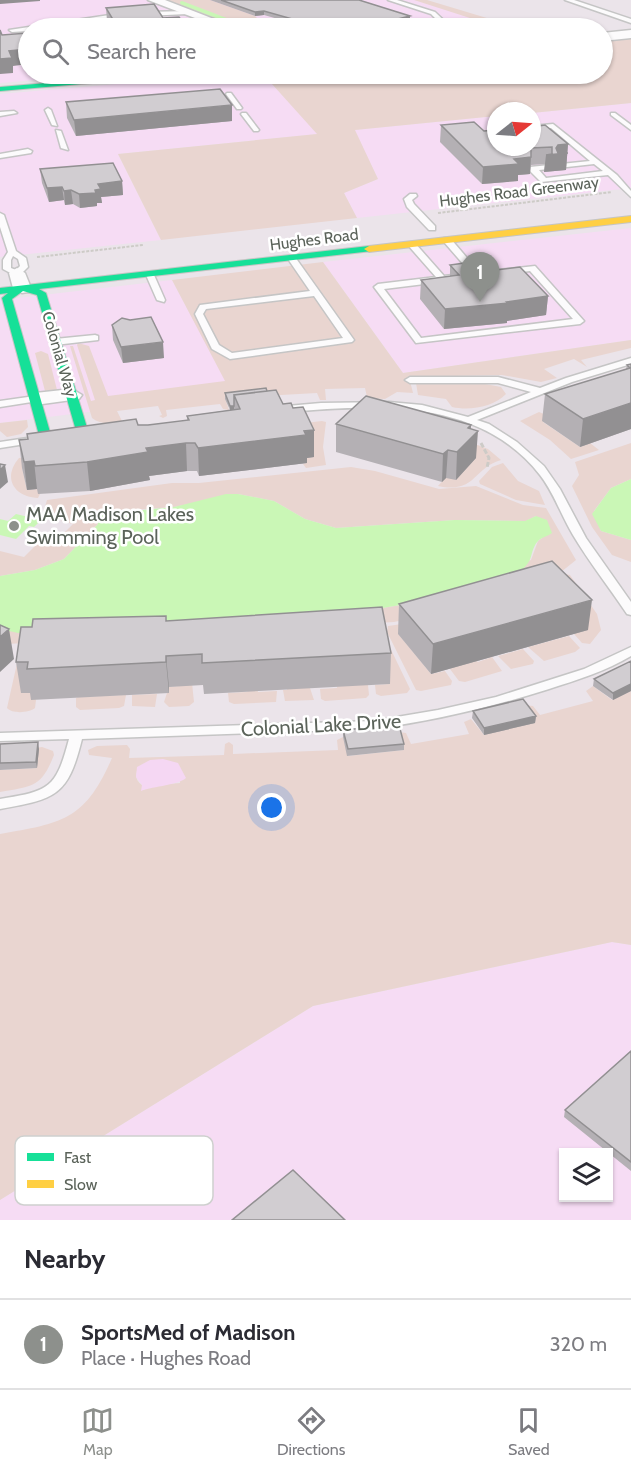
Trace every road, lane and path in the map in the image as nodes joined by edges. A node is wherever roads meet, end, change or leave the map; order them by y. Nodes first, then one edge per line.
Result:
1 (154, 0) edge
2 (391, 0) edge
3 (568, 0) edge
4 (187, 12) junction
5 (139, 14) edge
6 (130, 15) edge
7 (108, 18) edge
8 (203, 18) edge
9 (438, 18) edge
10 (631, 21) edge
11 (12, 30) dead end
12 (18, 30) edge
13 (631, 34) edge
14 (613, 36) edge
15 (24, 84) edge
16 (0, 88) edge
17 (229, 94) dead end
18 (48, 110) dead end
19 (14, 113) dead end
20 (622, 113) dead end
21 (0, 114) edge
22 (541, 127) edge
23 (631, 128) edge
24 (256, 130) dead end
25 (564, 135) junction
26 (554, 136) edge
27 (65, 148) dead end
28 (28, 151) dead end
29 (0, 156) edge
30 (596, 162) junction
31 (561, 166) edge
32 (546, 167) edge
33 (609, 173) junction
34 (621, 191) dead end
35 (631, 195) edge
36 (413, 196) dead end
37 (631, 205) edge
38 (0, 215) edge
39 (419, 215) junction
40 (631, 219) edge
41 (432, 228) junction
42 (399, 231) dead end
43 (447, 240) junction
44 (411, 244) junction
45 (143, 245) dead end
46 (12, 252) junction
47 (292, 259) junction
48 (39, 271) dead end
49 (490, 273) junction
50 (15, 274) edge
51 (150, 275) junction
52 (477, 275) junction
53 (442, 279) junction
54 (428, 281) junction
55 (475, 285) edge
56 (453, 288) edge
57 (0, 291) edge
58 (316, 293) junction
59 (301, 295) junction
60 (160, 300) dead end
61 (250, 301) junction
62 (297, 304) dead end
63 (275, 307) dead end
64 (95, 338) dead end
65 (55, 342) junction
66 (631, 361) edge
67 (410, 381) dead end
68 (540, 390) junction
69 (72, 395) junction
70 (35, 399) junction
71 (0, 404) edge
72 (279, 410) edge
73 (471, 418) junction
74 (83, 434) edge
75 (50, 438) joint
76 (481, 443) dead end
77 (0, 445) edge
78 (487, 468) dead end
79 (631, 611) edge
80 (631, 651) edge
81 (76, 736) junction
82 (0, 737) edge
83 (0, 804) edge

1 - 4 street
2 - 9 lane
3 - 10 lane
4 - 5 lane
4 - 8 street
6 - 7 lane
11 - 12 lane
13 - 14 street
15 - 16 main road
17 - 24 lane
18 - 27 lane
19 - 21 lane
20 - 23 lane
22 - 25 lane
25 - 26 lane
25 - 30 lane
28 - 29 lane
30 - 31 lane
30 - 33 lane
32 - 33 lane
33 - 35 lane
34 - 39 path, Hughes Road Greenway
36 - 39 lane
37 - 41 main road
38 - 46 lane
39 - 41 lane
40 - 43 main road, Hughes Road
41 - 42 main road
43 - 44 main road, Hughes Road
43 - 52 lane
44 - 47 main road, Hughes Road
44 - 53 lane
45 - 50 path
46 - 50 lane
46 - 50 lane
47 - 51 main road, Hughes Road
47 - 58 lane
48 - 50 main road, Hughes Road
49 - 52 lane
49 - 54 lane
49 - 55 lane
50 - 51 main road, Hughes Road
50 - 57 main road, Hughes Road
50 - 65 main road, Colonial Way
50 - 70 main road, Colonial Way
51 - 60 lane
52 - 53 lane
53 - 54 lane
54 - 56 lane
58 - 59 lane
58 - 61 lane
59 - 61 lane
59 - 62 lane
61 - 63 lane
64 - 65 lane
65 - 69 main road, Colonial Way
66 - 68 lane
67 - 68 lane
68 - 73 lane
69 - 70 street
69 - 74 main road, Colonial Way
70 - 71 lane
70 - 75 main road, Colonial Way
72 - 73 lane
73 - 79 lane
75 - 77 lane
76 - 78 path
80 - 81 lane, Colonial Lake Drive
81 - 82 lane, Colonial Lake Drive
81 - 83 lane

